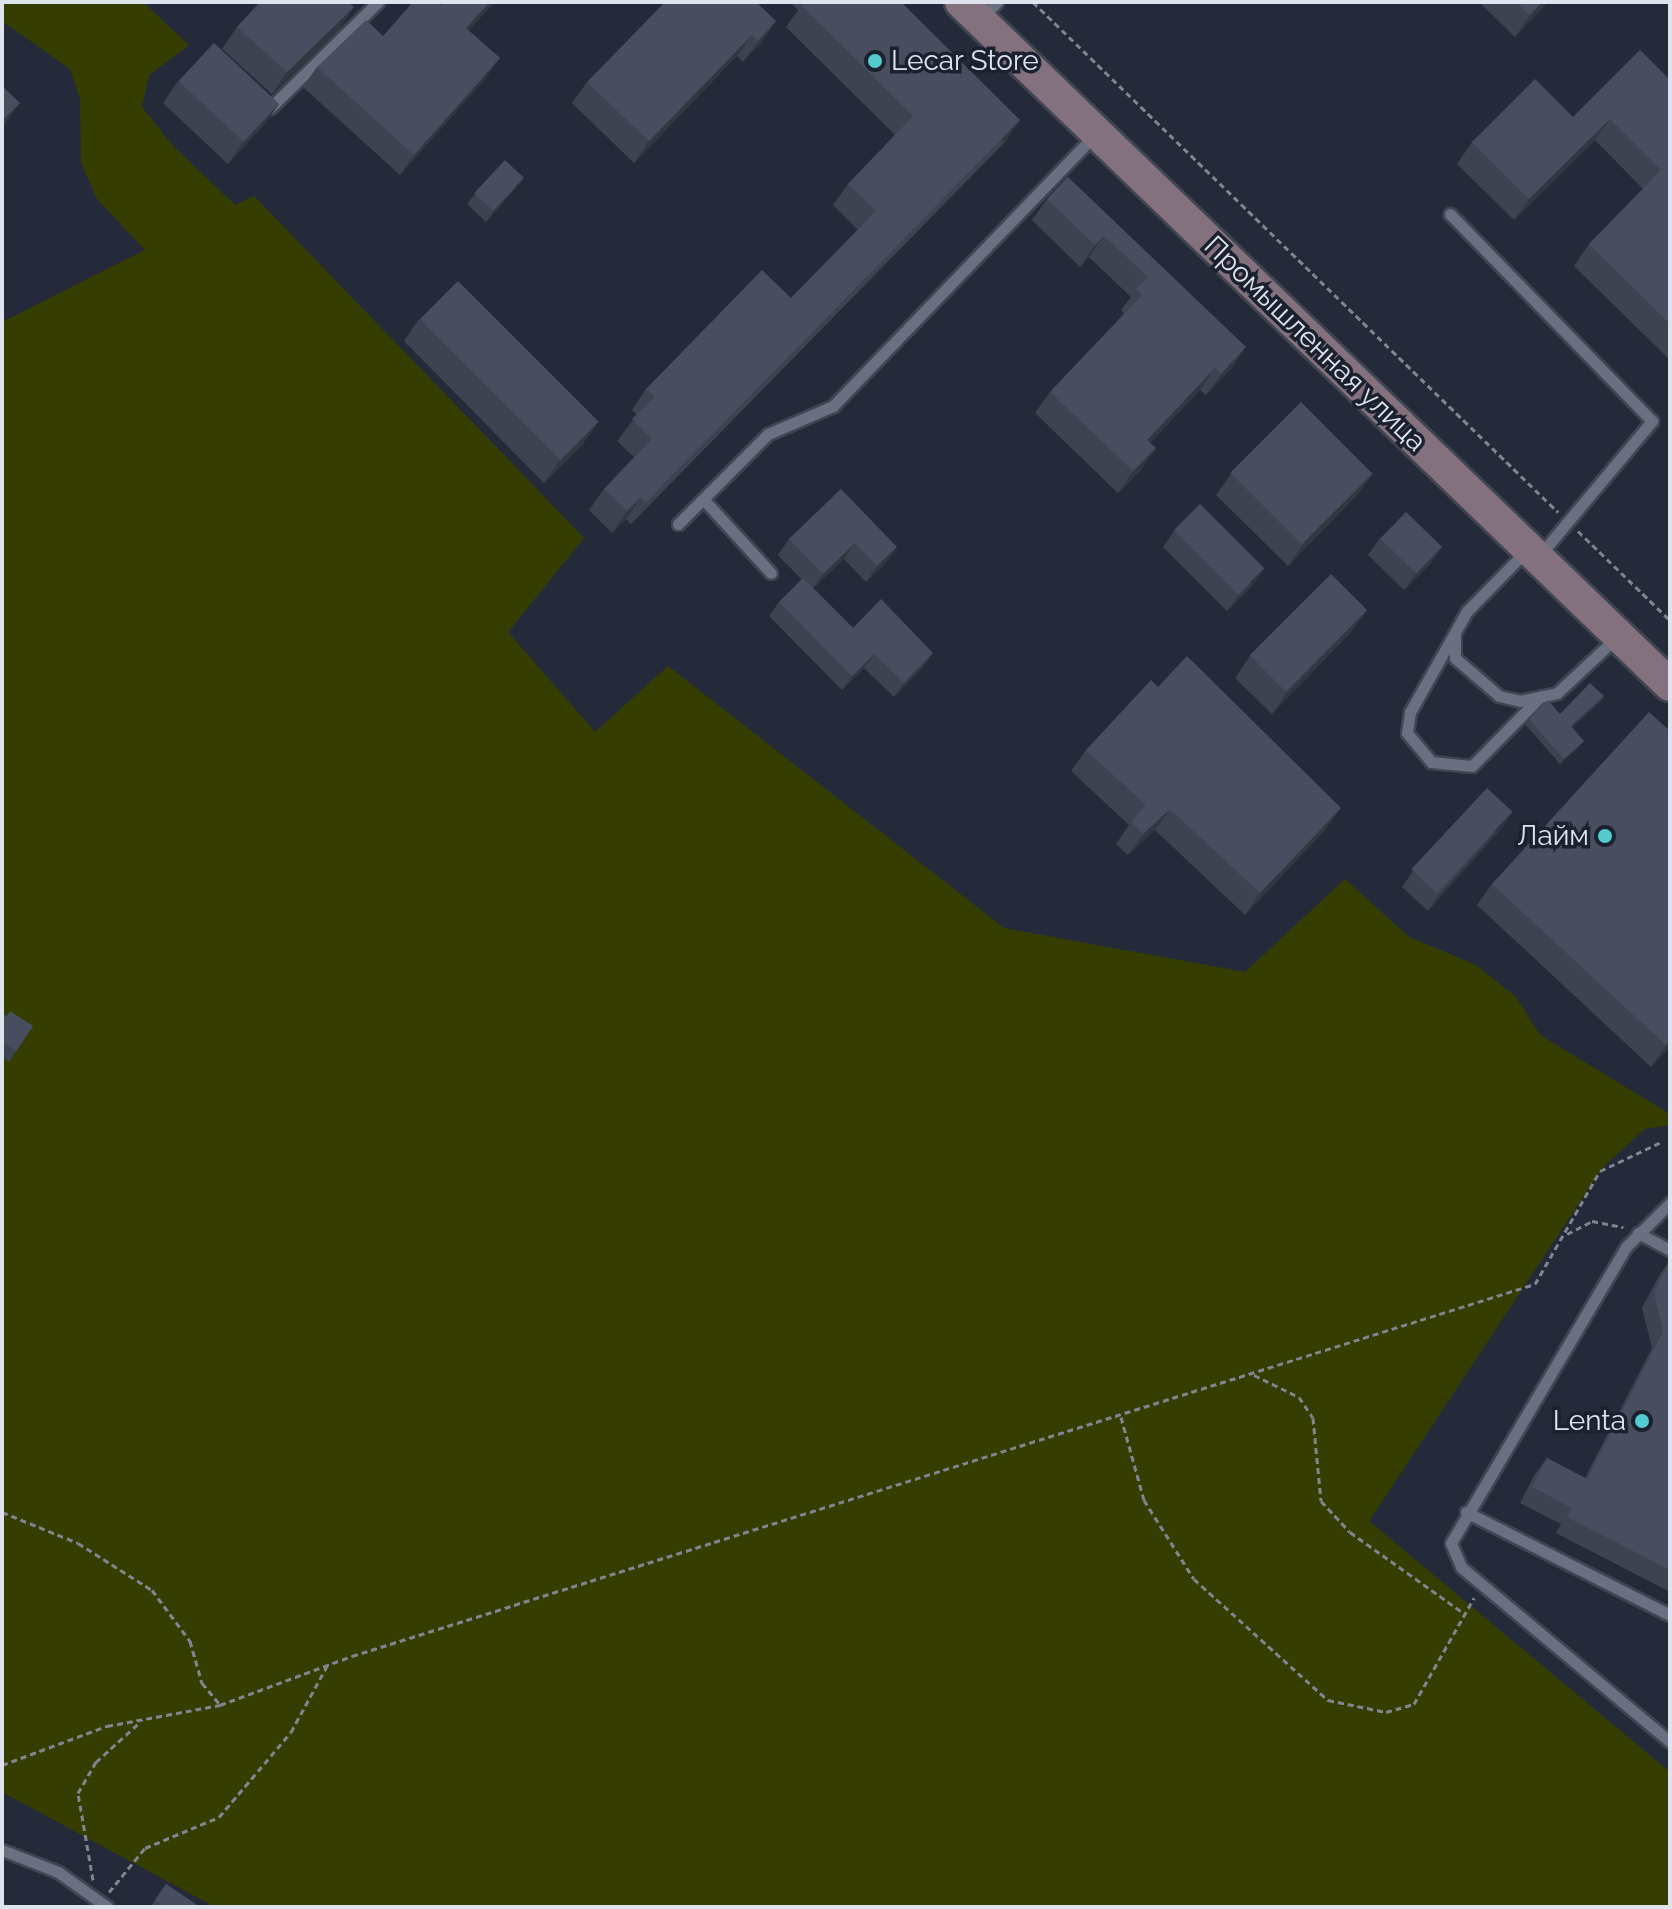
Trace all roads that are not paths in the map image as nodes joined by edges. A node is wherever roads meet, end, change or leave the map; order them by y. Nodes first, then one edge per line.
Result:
1 (378, 2) edge
2 (979, 8) edge
3 (270, 108) edge
4 (1096, 133) junction
5 (1450, 214) dead end
6 (704, 500) junction
7 (678, 524) dead end
8 (1532, 554) junction
9 (771, 573) dead end
10 (1455, 635) junction
11 (1618, 637) junction
12 (1670, 685) edge
13 (1541, 696) junction
14 (1670, 1203) edge
15 (1638, 1233) junction
16 (1670, 1250) edge
17 (1466, 1512) junction
18 (1670, 1615) edge
19 (1670, 1742) edge
20 (2, 1850) edge
21 (101, 1905) edge

1 - 3 lane
2 - 4 main road, Промышленная улица
4 - 6 lane
4 - 8 main road, Промышленная улица
5 - 8 lane
6 - 7 lane
6 - 9 lane
8 - 10 lane
8 - 11 main road, Промышленная улица
10 - 13 lane
10 - 13 lane
11 - 12 main road, Промышленная улица
11 - 13 lane
14 - 15 lane
15 - 16 lane
15 - 17 lane
17 - 18 lane
17 - 19 lane
20 - 21 lane

